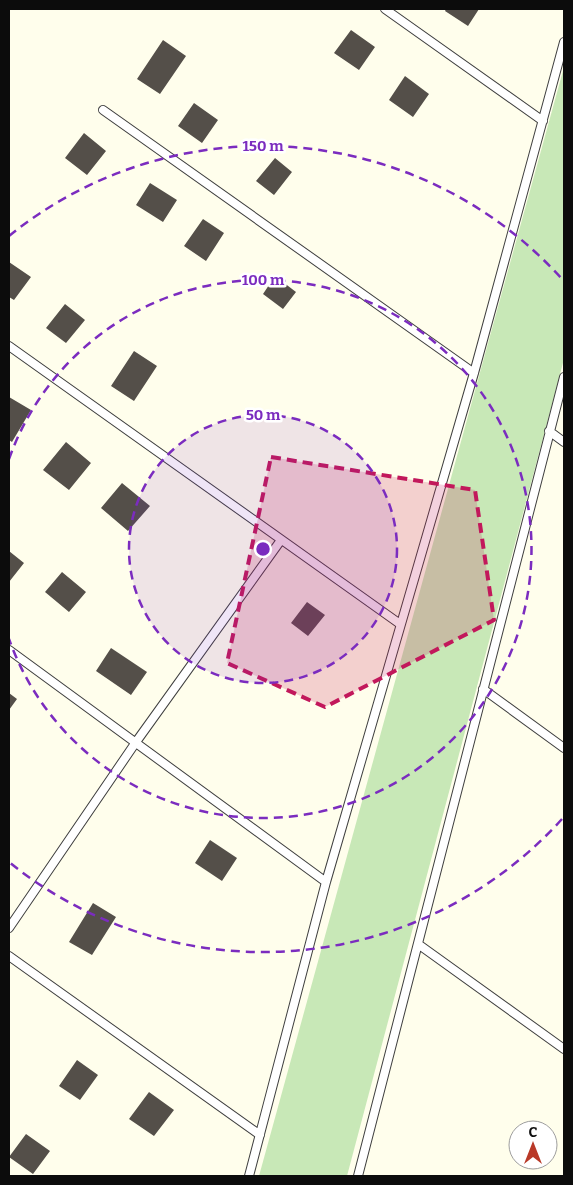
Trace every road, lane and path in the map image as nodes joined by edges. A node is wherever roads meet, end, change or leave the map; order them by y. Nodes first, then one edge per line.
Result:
1 (385, 9) edge
2 (564, 42) edge
3 (104, 110) dead end
4 (543, 121) junction
5 (9, 346) edge
6 (474, 373) junction
7 (564, 377) edge
8 (549, 431) junction
9 (564, 442) edge
10 (281, 540) junction
11 (400, 624) junction
12 (9, 650) edge
13 (483, 689) junction
14 (136, 742) junction
15 (564, 748) edge
16 (326, 882) junction
17 (9, 928) edge
18 (418, 944) junction
19 (9, 956) edge
20 (564, 1049) edge
21 (260, 1135) junction
22 (249, 1176) edge
23 (358, 1176) edge

1 - 4 lane
2 - 4 lane
3 - 6 lane
4 - 6 lane
5 - 10 lane
6 - 11 lane
7 - 8 lane
8 - 9 lane
8 - 13 lane
10 - 11 lane
10 - 14 lane
11 - 16 lane
12 - 14 lane
13 - 15 lane
13 - 18 lane
14 - 16 lane
14 - 17 lane
16 - 21 lane
18 - 20 lane
18 - 23 lane
19 - 21 lane
21 - 22 lane

